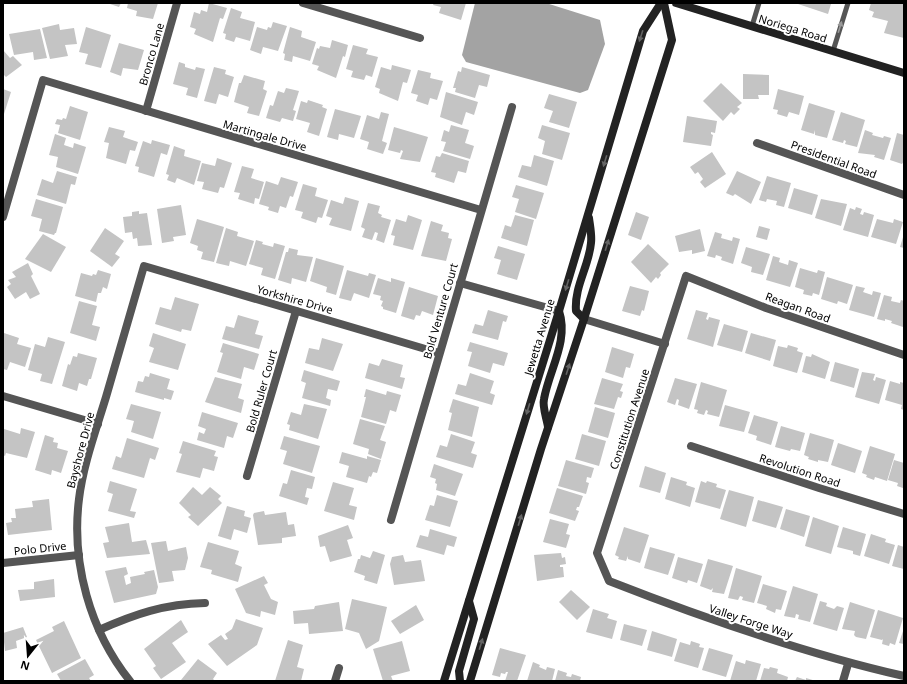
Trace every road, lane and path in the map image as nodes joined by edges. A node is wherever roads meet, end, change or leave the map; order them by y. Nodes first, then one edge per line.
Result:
1 (177, 3) edge
2 (302, 3) edge
3 (661, 3) edge
4 (664, 3) edge
5 (676, 3) edge
6 (759, 3) edge
7 (848, 3) edge
8 (752, 26) junction
9 (420, 38) dead end
10 (833, 51) junction
11 (904, 73) edge
12 (512, 108) dead end
13 (146, 111) junction
14 (757, 143) dead end
15 (904, 195) edge
16 (481, 210) junction
17 (589, 213) junction
18 (3, 217) edge
19 (144, 266) joint
20 (686, 276) joint
21 (460, 283) junction
22 (296, 311) junction
23 (559, 311) junction
24 (584, 319) junction
25 (665, 344) junction
26 (439, 353) junction
27 (904, 355) edge
28 (3, 396) edge
29 (98, 424) junction
30 (548, 428) junction
31 (691, 446) dead end
32 (247, 476) dead end
33 (904, 514) edge
34 (391, 520) dead end
35 (79, 555) junction
36 (3, 562) edge
37 (603, 568) joint
38 (469, 601) junction
39 (205, 603) dead end
40 (99, 630) junction
41 (848, 664) junction
42 (339, 668) dead end
43 (904, 676) edge
44 (130, 681) edge
45 (335, 681) edge
46 (444, 681) edge
47 (460, 681) edge
48 (470, 681) edge
49 (843, 681) edge

1 - 13 street, Bronco Lane
2 - 9 street
3 -> 17 street, Jewetta Avenue
24 -> 4 street
5 - 8 street, Noriega Road
6 - 8 lane
10 -> 7 lane
8 - 10 street, Noriega Road
10 - 11 street, Noriega Road
12 - 16 street, Bold Venture Court
13 - 16 street, Martingale Drive
13 - 18 street, Martingale Drive
14 - 15 street, Presidential Road
16 - 21 street, Bold Venture Court
17 -> 23 street, Jewetta Avenue
17 - 24 street
19 - 22 street, Yorkshire Drive
19 - 29 street, Bayshore Drive
20 - 25 street, Constitution Avenue
20 - 27 street, Reagan Road
21 - 23 street
21 - 26 street, Bold Venture Court
22 - 26 street, Yorkshire Drive
22 - 32 street, Bold Ruler Court
23 - 30 street
23 -> 38 street, Jewetta Avenue
24 - 25 street
30 -> 24 street
25 - 37 street, Constitution Avenue
26 - 34 street, Bold Venture Court
28 - 29 street
29 - 35 street, Bayshore Drive
48 -> 30 street
31 - 33 street, Revolution Road
35 - 36 street, Polo Drive
35 - 40 street, Bayshore Drive
37 - 41 street, Valley Forge Way
38 - 46 street, Jewetta Avenue
38 - 47 street
39 - 40 street
40 - 44 street, Bayshore Drive
41 - 43 street, Valley Forge Way
41 - 49 street
42 - 45 street

